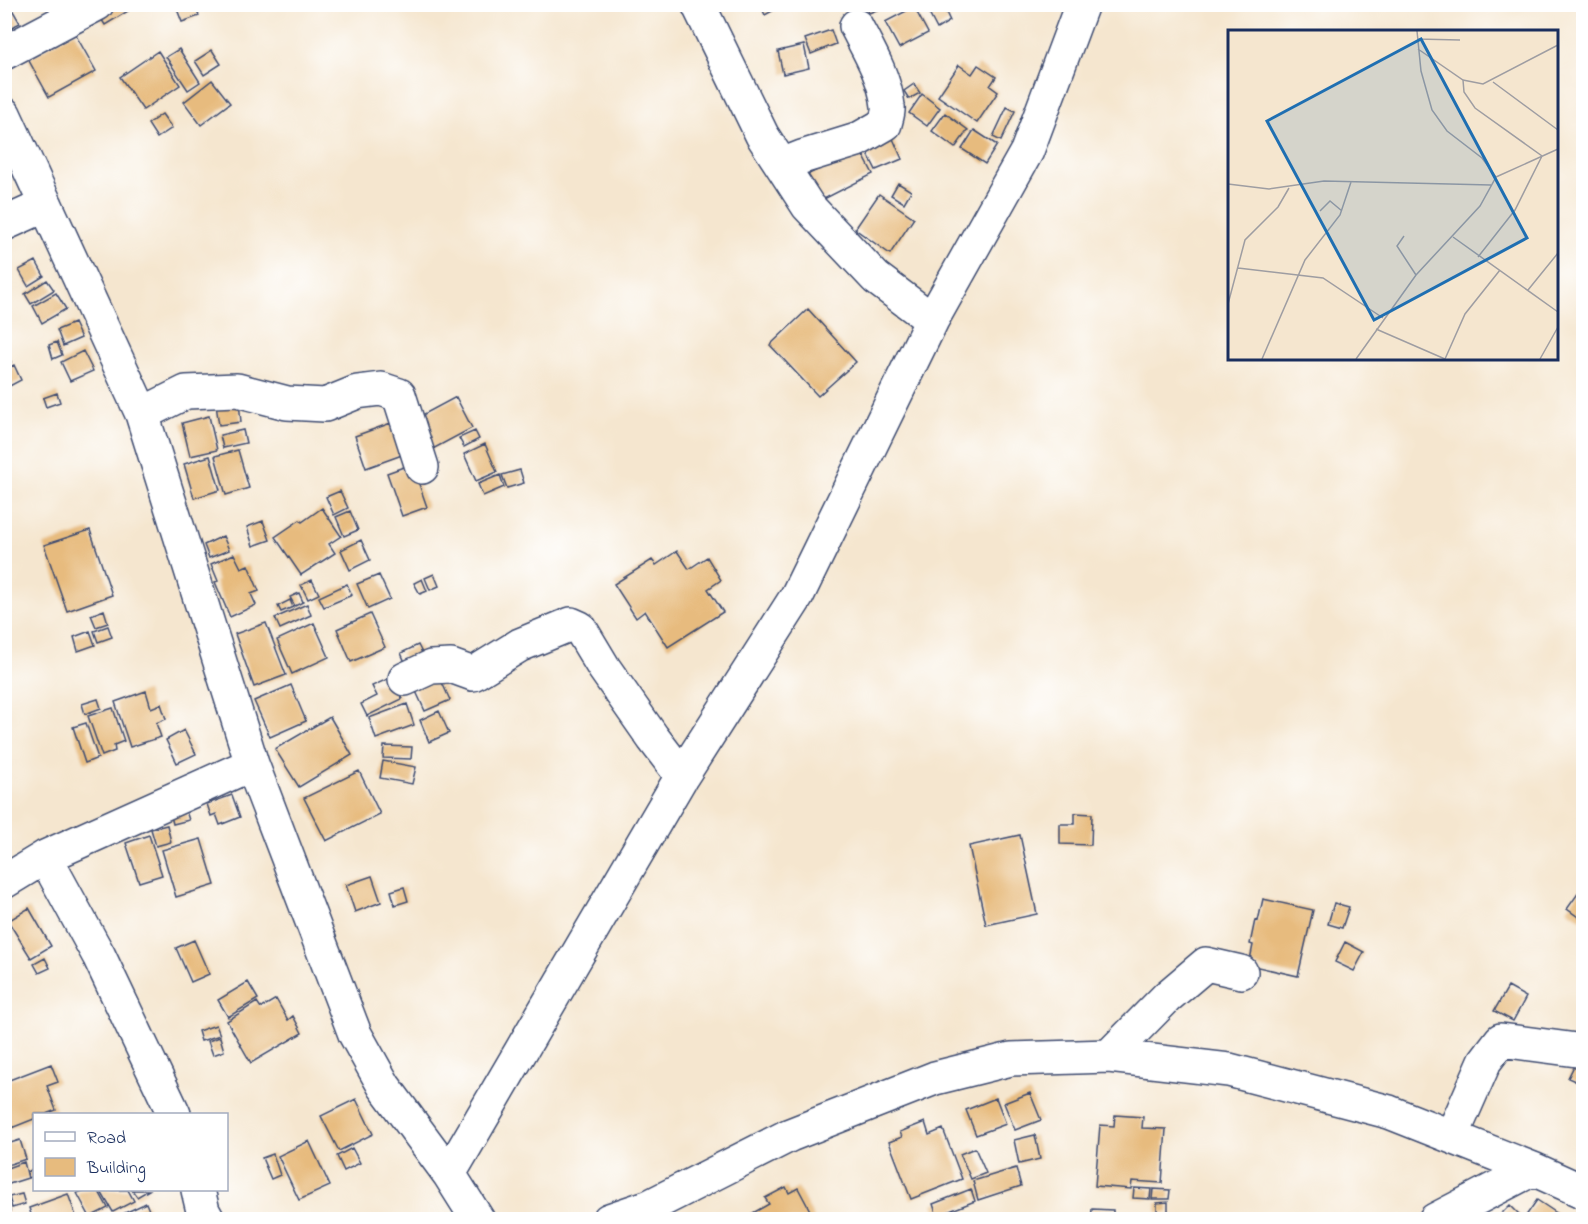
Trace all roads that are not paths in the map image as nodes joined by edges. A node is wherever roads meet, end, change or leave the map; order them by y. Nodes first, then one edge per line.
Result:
1 (97, 4) edge
2 (698, 4) edge
3 (1082, 4) edge
4 (856, 26) dead end
5 (4, 53) edge
6 (4, 114) edge
7 (782, 165) junction
8 (46, 205) junction
9 (4, 224) edge
10 (932, 320) junction
11 (142, 414) junction
12 (422, 467) dead end
13 (405, 679) dead end
14 (252, 764) junction
15 (682, 776) junction
16 (45, 857) junction
17 (4, 882) edge
18 (1240, 972) dead end
19 (1584, 1051) edge
20 (1109, 1056) junction
21 (174, 1113) edge
22 (1452, 1136) junction
23 (1533, 1169) junction
24 (449, 1174) junction
25 (198, 1191) edge
26 (1584, 1192) edge
27 (208, 1220) edge
28 (478, 1220) edge
29 (609, 1220) edge
30 (1435, 1220) edge

1 - 5 street
2 - 7 street
3 - 10 street
4 - 7 street
6 - 8 street
7 - 10 street
8 - 9 street
8 - 11 street
10 - 15 street
11 - 12 street
11 - 14 street
13 - 15 street
14 - 16 street
14 - 24 street
15 - 24 street
16 - 17 street
16 - 21 street
18 - 20 street
19 - 22 street
20 - 22 street
20 - 29 street
22 - 23 street
23 - 26 street
23 - 30 street
24 - 28 street
25 - 27 street

